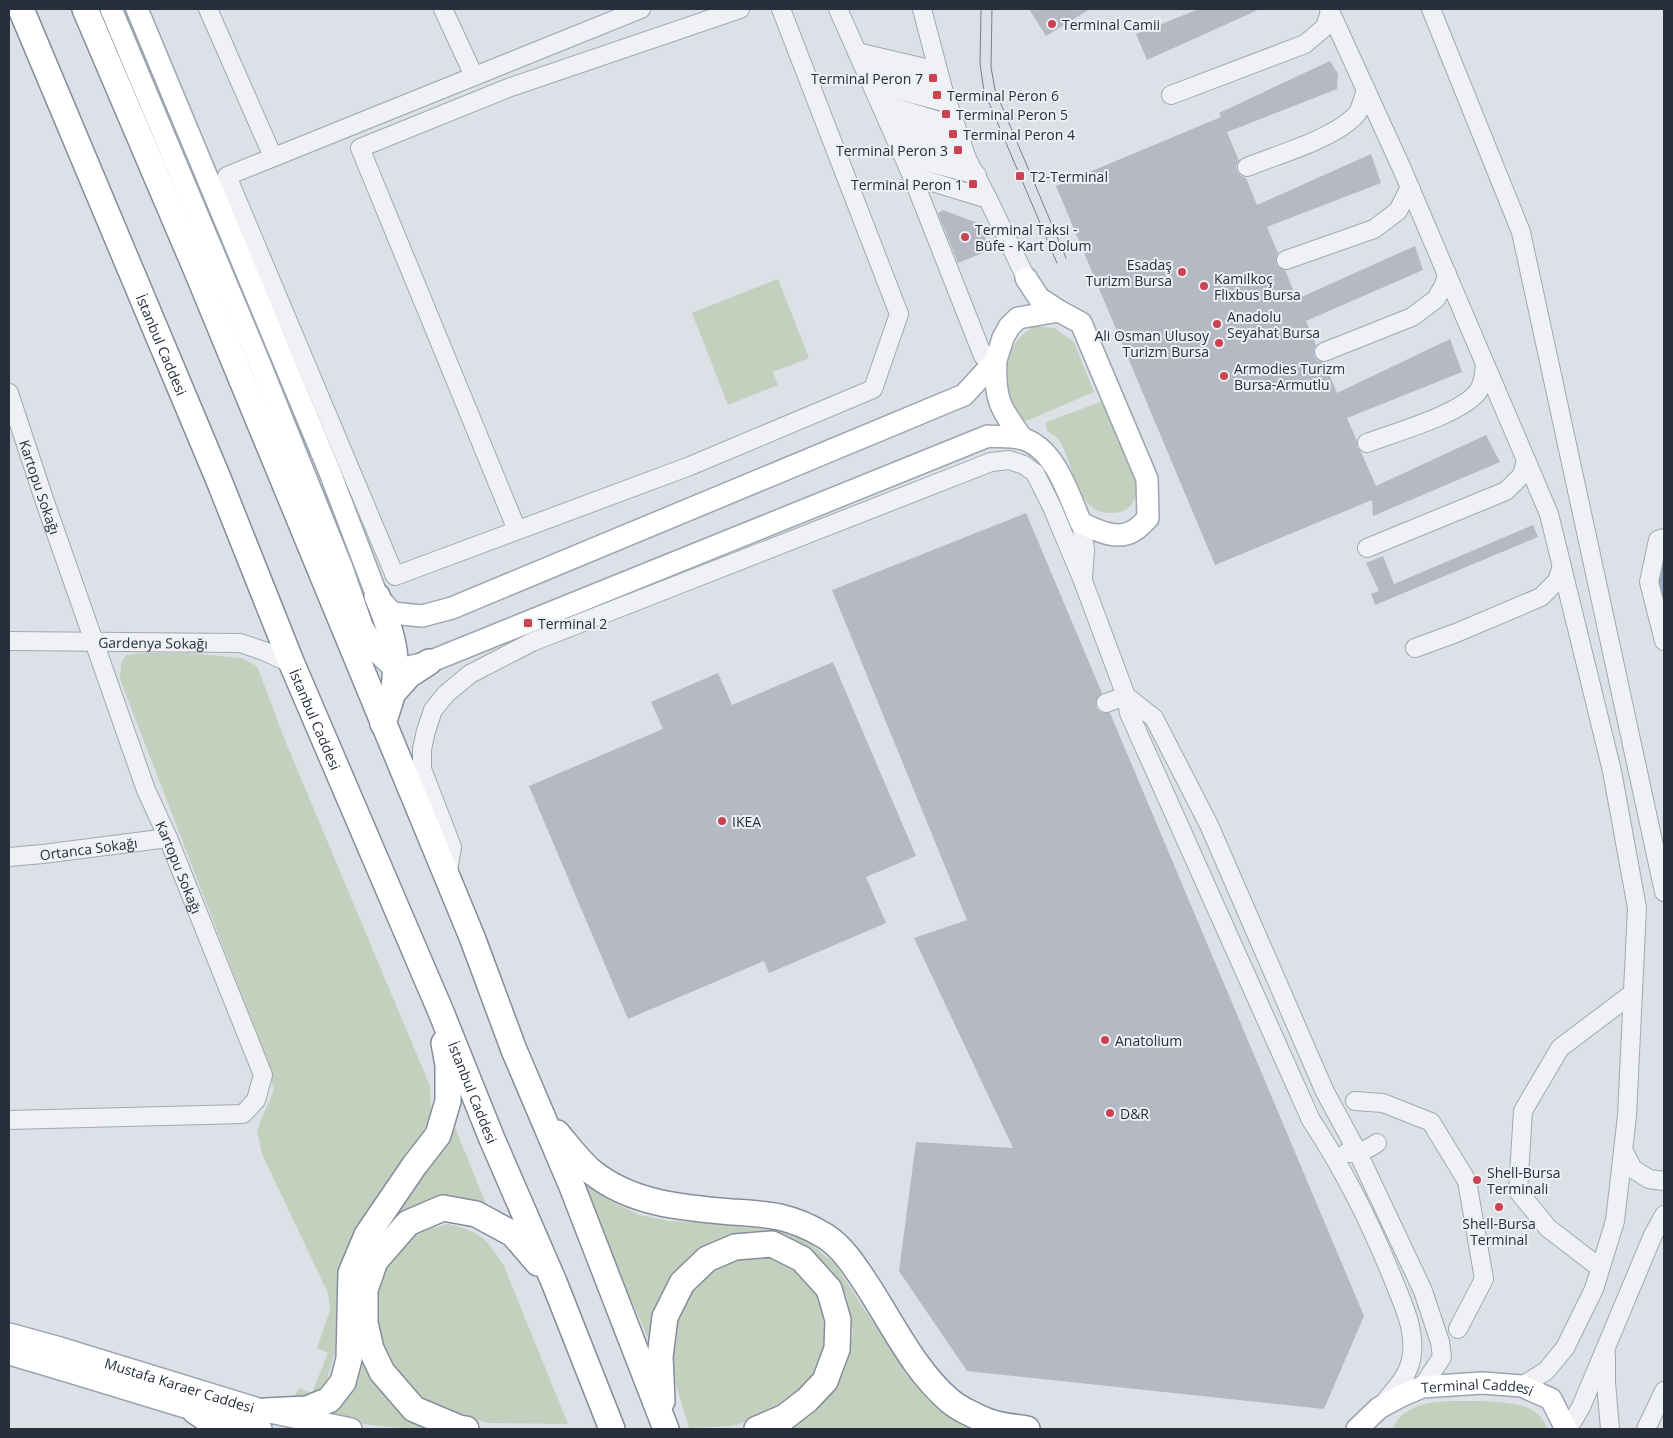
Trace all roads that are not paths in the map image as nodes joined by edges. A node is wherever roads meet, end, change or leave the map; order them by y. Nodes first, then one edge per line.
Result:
1 (21, 9) edge
2 (85, 9) edge
3 (111, 9) edge
4 (138, 9) edge
5 (208, 9) edge
6 (443, 9) edge
7 (641, 9) edge
8 (740, 9) edge
9 (781, 9) edge
10 (838, 9) edge
11 (922, 9) edge
12 (1431, 9) edge
13 (1330, 10) edge
14 (861, 59) junction
15 (938, 71) junction
16 (474, 76) junction
17 (871, 83) junction
18 (1366, 89) junction
19 (1171, 94) dead end
20 (945, 96) junction
21 (880, 103) junction
22 (892, 130) junction
23 (962, 142) junction
24 (904, 156) junction
25 (273, 157) junction
26 (1247, 167) dead end
27 (912, 176) junction
28 (976, 176) junction
29 (1410, 187) junction
30 (988, 198) junction
31 (1286, 260) dead end
32 (1447, 274) junction
33 (1026, 278) junction
34 (1059, 311) junction
35 (1018, 318) junction
36 (1324, 352) dead end
37 (996, 360) junction
38 (1485, 366) junction
39 (9, 393) edge
40 (1022, 438) junction
41 (1367, 443) dead end
42 (1526, 460) junction
43 (1081, 523) junction
44 (517, 530) junction
45 (1664, 538) edge
46 (1367, 548) dead end
47 (1562, 566) junction
48 (1083, 581) junction
49 (377, 596) junction
50 (9, 641) edge
51 (94, 641) junction
52 (1664, 641) edge
53 (1415, 648) dead end
54 (430, 662) junction
55 (292, 664) junction
56 (395, 668) junction
57 (392, 694) junction
58 (1118, 707) junction
59 (383, 724) junction
60 (168, 838) junction
61 (9, 857) edge
62 (447, 879) junction
63 (1664, 892) edge
64 (432, 992) junction
65 (1632, 993) junction
66 (1356, 1101) dead end
67 (540, 1111) junction
68 (9, 1120) edge
69 (1377, 1143) dead end
70 (1623, 1150) junction
71 (1333, 1153) junction
72 (1358, 1153) junction
73 (1664, 1180) edge
74 (1664, 1215) edge
75 (1600, 1268) junction
76 (554, 1282) junction
77 (1458, 1329) dead end
78 (9, 1334) edge
79 (1606, 1348) junction
80 (9, 1354) edge
81 (1522, 1386) junction
82 (1422, 1387) junction
83 (1664, 1391) edge
84 (195, 1411) junction
85 (1374, 1417) edge
86 (263, 1420) edge
87 (665, 1426) edge
88 (221, 1429) edge
89 (351, 1429) edge
90 (466, 1429) edge
91 (612, 1429) edge
92 (759, 1429) edge
93 (1028, 1429) edge
94 (1357, 1429) edge
95 (1567, 1429) edge
96 (1610, 1429) edge
97 (1646, 1429) edge

1 - 55 highway, İstanbul Caddesi
2 - 59 highway
3 - 56 main road
4 - 49 main road
5 - 25 street
6 - 16 street
7 - 16 street
8 - 44 street
9 - 44 street
10 - 14 street
11 - 15 street
12 - 63 street
13 - 18 street
13 - 19 street
14 - 15 street
14 - 17 street
14 - 20 street
15 - 20 street
16 - 25 street
17 - 20 street
17 - 21 street
18 - 26 street
18 - 29 street
20 - 23 street
21 - 22 street
21 - 23 street
22 - 23 street
22 - 24 street
23 - 28 street
24 - 27 street
24 - 28 street
25 - 44 street
27 - 30 street
27 - 37 street
28 - 30 street
29 - 31 street
29 - 32 street
30 - 33 street
32 - 36 street
32 - 38 street
33 - 34 main road
33 - 35 main road
34 - 35 main road
34 - 43 main road
35 - 37 main road
37 - 40 main road
37 - 49 main road
38 - 41 street
38 - 42 street
39 - 51 street, Kartopu Sokağı
40 - 43 main road
40 - 54 main road
42 - 46 street
42 - 47 street
43 - 48 street
45 - 52 street
47 - 53 street
47 - 65 street
48 - 58 street
48 - 62 street
49 - 56 highway
50 - 51 street, Gardenya Sokağı
51 - 55 street, Gardenya Sokağı
51 - 60 street, Kartopu Sokağı
54 - 56 main road
54 - 57 highway
55 - 64 highway, İstanbul Caddesi
56 - 57 highway
57 - 59 highway
58 - 71 street
58 - 72 street
59 - 62 highway
60 - 61 street, Ortanca Sokağı
60 - 68 street, Kartopu Sokağı
62 - 67 highway
64 - 76 highway, İstanbul Caddesi
64 - 86 highway
65 - 70 street
65 - 75 street
66 - 77 street
67 - 87 highway
67 - 93 highway
69 - 72 street
70 - 73 street
70 - 75 street
71 - 72 street
71 - 85 street
72 - 82 street
74 - 79 street
75 - 81 street
76 - 90 highway
76 - 91 highway, İstanbul Caddesi
78 - 86 main road, Mustafa Karaer Caddesi
79 - 95 street
79 - 96 street
80 - 84 main road, Mustafa Karaer Caddesi
81 - 82 main road, Terminal Caddesi
81 - 95 main road, Terminal Caddesi
82 - 85 main road, Terminal Caddesi
83 - 97 street
84 - 86 main road, Mustafa Karaer Caddesi
84 - 88 highway
85 - 94 main road, Terminal Caddesi
86 - 89 main road, Mustafa Karaer Caddesi
87 - 92 highway

